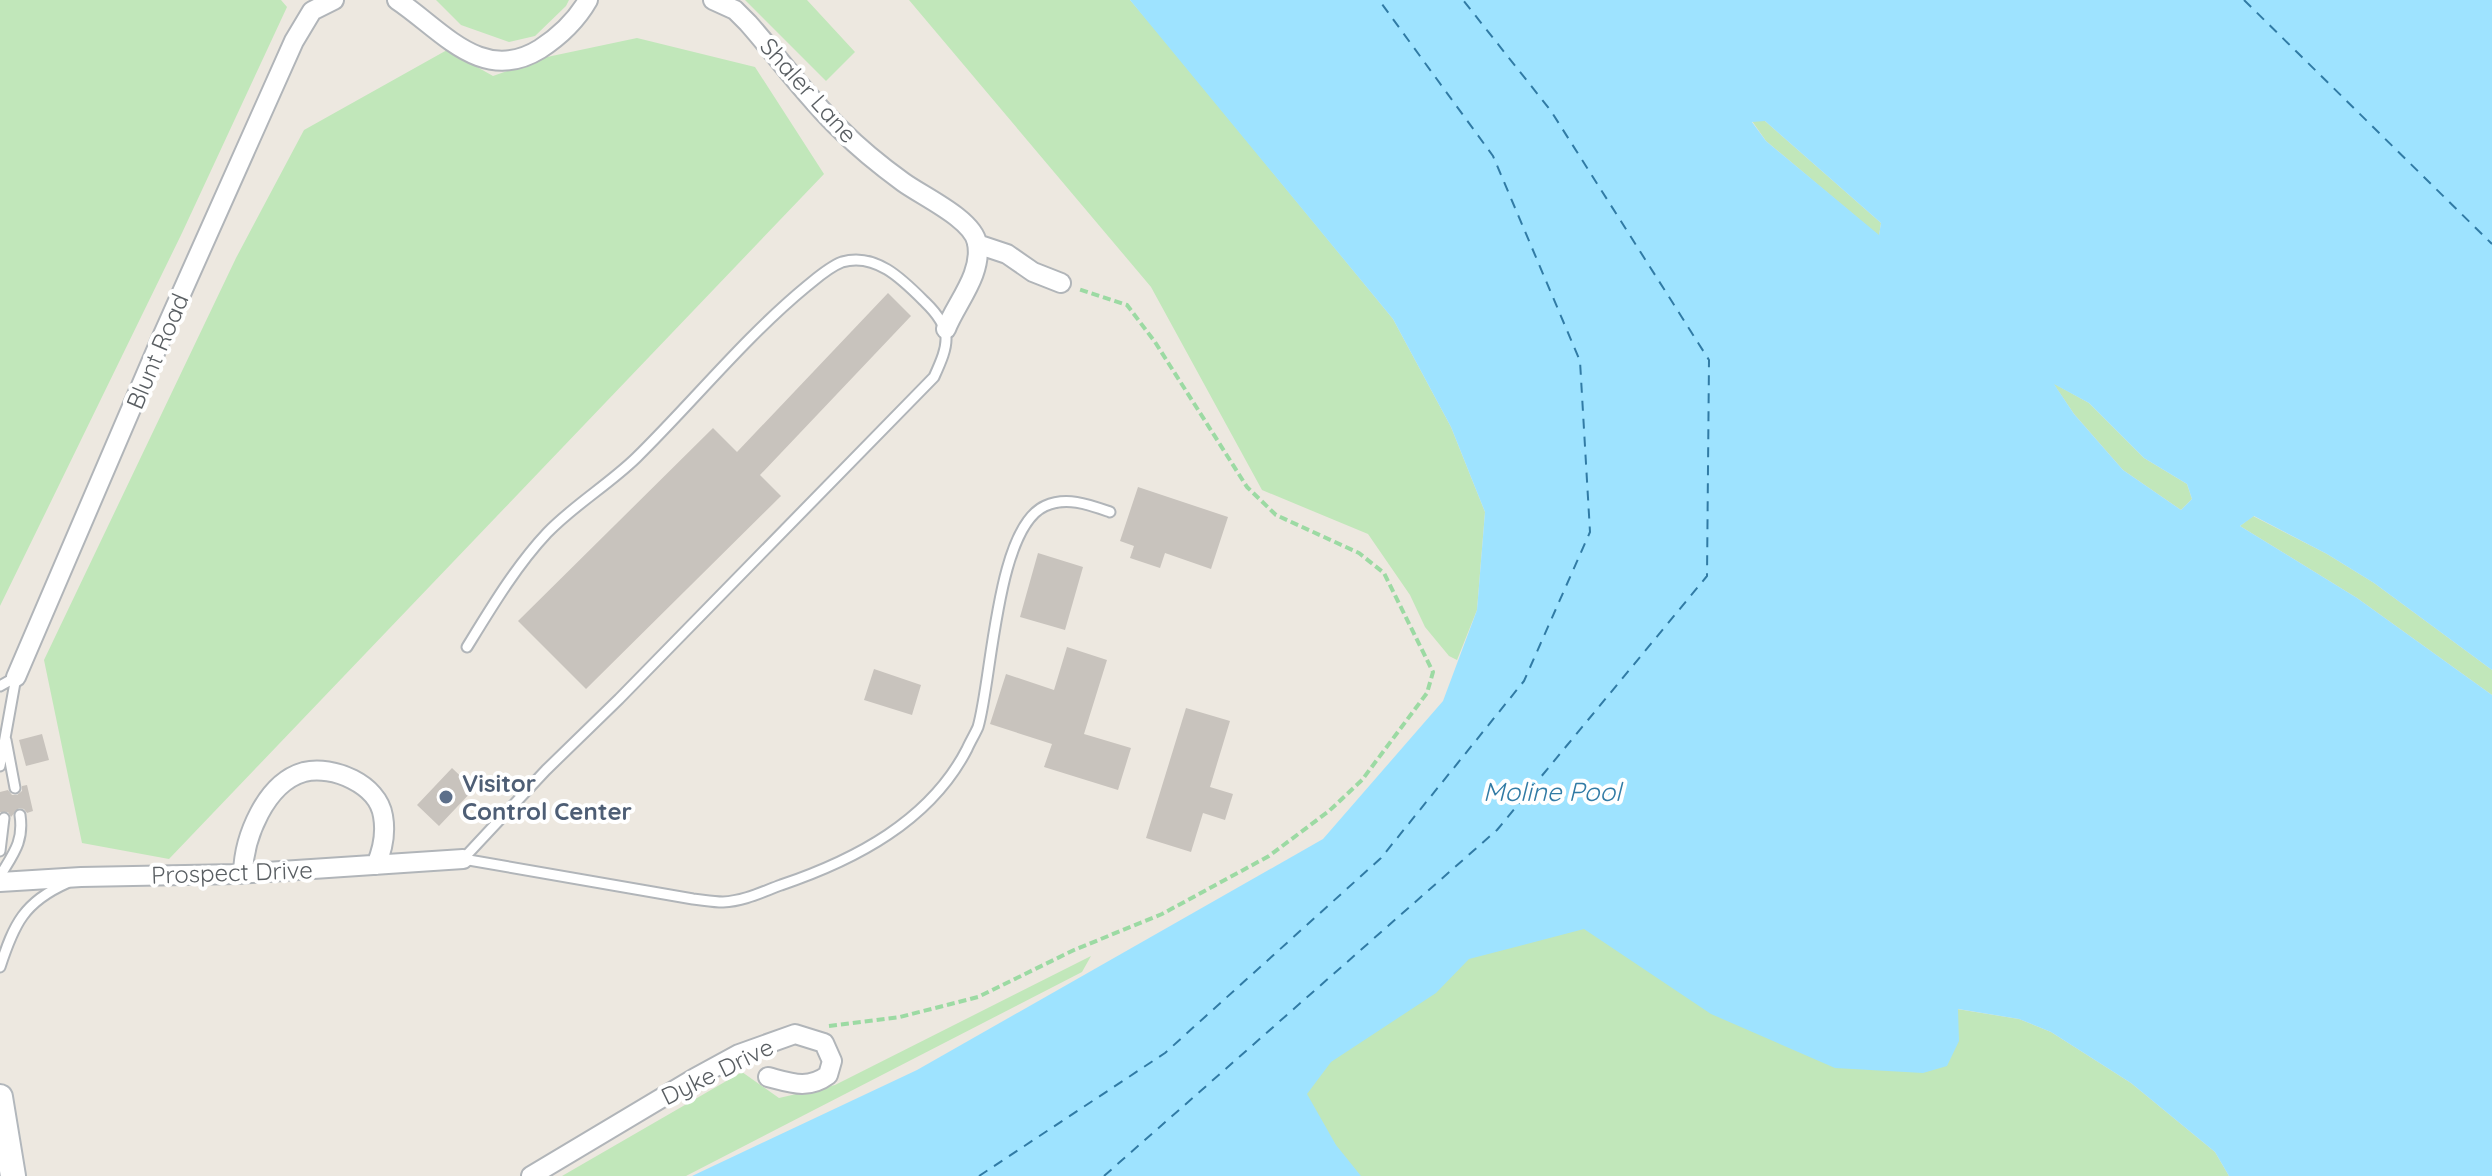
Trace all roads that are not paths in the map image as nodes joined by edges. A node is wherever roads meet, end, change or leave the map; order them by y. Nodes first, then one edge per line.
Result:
1 (311, 0) edge
2 (334, 0) edge
3 (398, 0) edge
4 (588, 0) edge
5 (713, 0) edge
6 (301, 27) junction
7 (977, 244) junction
8 (1061, 283) road end
9 (946, 329) junction
10 (1110, 512) dead end
11 (467, 647) dead end
12 (8, 681) edge
13 (5, 734) junction
14 (0, 766) edge
15 (15, 788) dead end
16 (20, 815) dead end
17 (4, 818) dead end
18 (0, 851) edge
19 (463, 859) junction
20 (376, 865) junction
21 (243, 873) junction
22 (81, 877) junction
23 (0, 879) edge
24 (0, 967) edge
25 (768, 1077) dead end
26 (0, 1097) edge
27 (13, 1176) edge
28 (531, 1176) edge

1 - 6 street, Blunt Road
2 - 6 street, Blunt Road
3 - 4 street
5 - 7 street, Shaler Lane
6 - 12 street, Blunt Road
7 - 8 street, Shaler Lane
7 - 9 street
9 - 11 lane
9 - 19 lane
10 - 19 lane
12 - 13 lane, Blunt Road
13 - 14 lane, Blunt Road
13 - 15 lane, Blunt Road
16 - 23 lane
17 - 18 lane
19 - 20 street, Prospect Drive
20 - 21 street, Prospect Drive
20 - 21 street
21 - 22 street, Prospect Drive
22 - 23 street, Prospect Drive
22 - 24 lane
25 - 28 street, Dyke Drive
26 - 27 street

